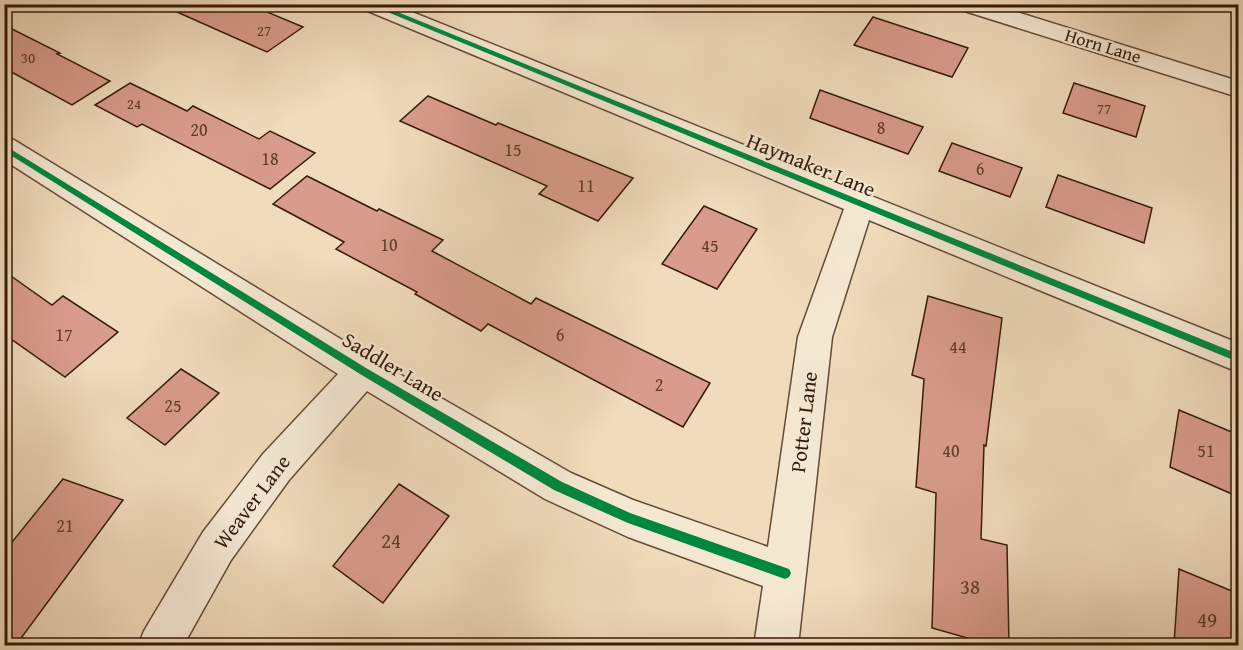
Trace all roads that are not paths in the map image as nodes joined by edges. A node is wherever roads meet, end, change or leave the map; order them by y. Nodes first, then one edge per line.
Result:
1 (371, 4) edge
2 (966, 4) edge
3 (1239, 89) edge
4 (4, 147) edge
5 (860, 204) junction
6 (1239, 358) edge
7 (363, 370) junction
8 (785, 573) junction
9 (159, 645) edge
10 (776, 645) edge

1 - 5 street, Haymaker Lane
2 - 3 street, Horn Lane
4 - 7 street, Saddler Lane
5 - 6 street, Haymaker Lane
5 - 8 street, Potter Lane
7 - 8 street, Saddler Lane
7 - 9 street, Weaver Lane
8 - 10 street, Potter Lane

